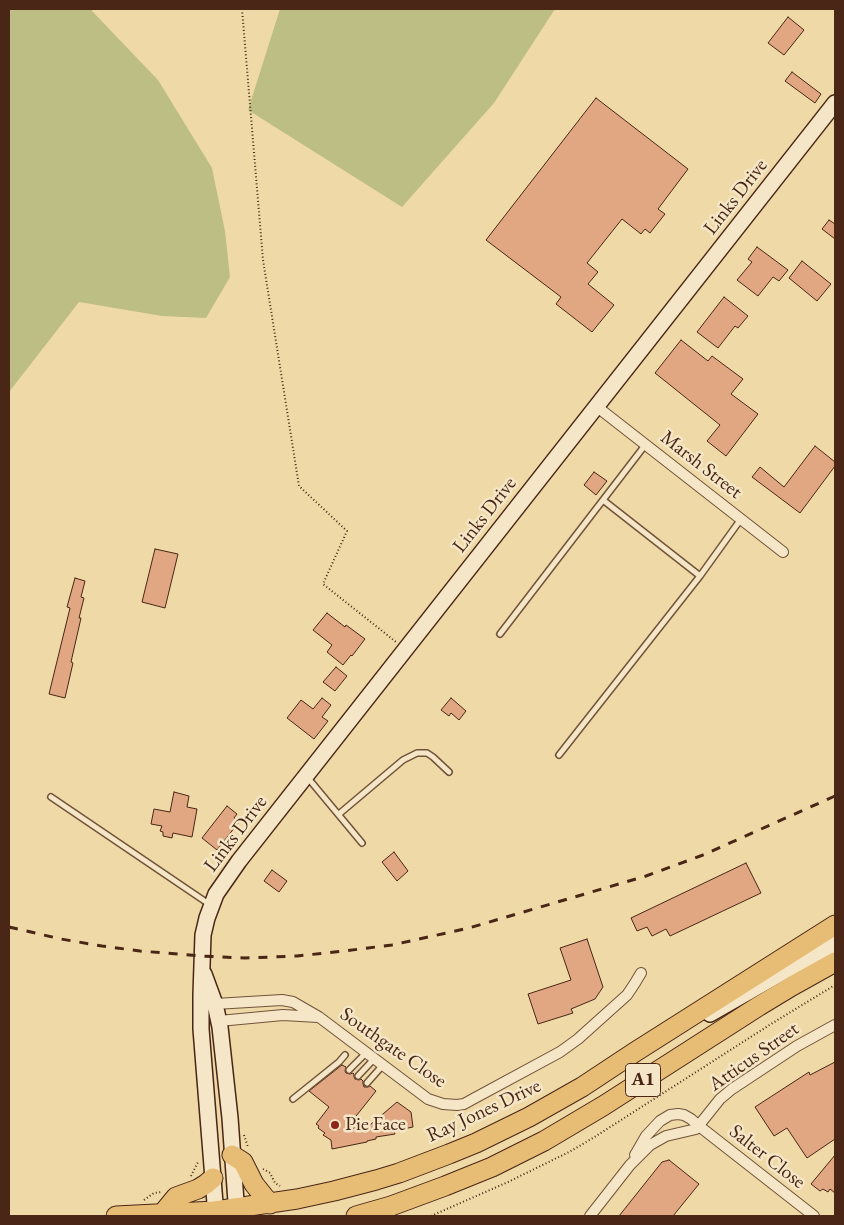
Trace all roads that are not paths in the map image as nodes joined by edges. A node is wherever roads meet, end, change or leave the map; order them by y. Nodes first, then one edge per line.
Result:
1 (835, 103) edge
2 (596, 406) junction
3 (646, 444) junction
4 (603, 500) junction
5 (741, 519) junction
6 (783, 552) dead end
7 (700, 576) junction
8 (500, 634) dead end
9 (559, 755) dead end
10 (449, 772) dead end
11 (306, 775) junction
12 (51, 798) dead end
13 (338, 814) junction
14 (362, 843) dead end
15 (212, 906) junction
16 (835, 925) edge
17 (835, 944) edge
18 (835, 962) edge
19 (202, 968) junction
20 (641, 972) dead end
21 (215, 1004) junction
22 (201, 1016) junction
23 (319, 1017) junction
24 (219, 1021) junction
25 (835, 1025) edge
26 (635, 1052) junction
27 (345, 1055) dead end
28 (374, 1059) junction
29 (349, 1070) dead end
30 (358, 1076) dead end
31 (367, 1083) dead end
32 (293, 1099) dead end
33 (699, 1126) junction
34 (241, 1152) junction
35 (630, 1165) junction
36 (213, 1178) junction
37 (270, 1204) junction
38 (236, 1212) edge
39 (162, 1214) junction
40 (215, 1214) edge
41 (116, 1216) edge
42 (356, 1216) edge
43 (590, 1216) edge
44 (814, 1216) edge

1 - 2 street, Links Drive
2 - 3 street, Marsh Street
2 - 11 street, Links Drive
3 - 4 lane
3 - 5 street, Marsh Street
4 - 7 lane
4 - 8 lane
5 - 6 street, Marsh Street
5 - 7 lane
7 - 9 lane
10 - 13 lane
11 - 13 lane
11 - 15 street, Links Drive
12 - 15 lane
13 - 14 lane
15 - 19 street, Links Drive
16 - 26 highway, A1
17 - 26 street, Ray Jones Drive
18 - 42 highway, A1
19 - 21 street, Links Drive
19 - 22 street, Links Drive
20 - 28 street, Southgate Close
21 - 22 street
21 - 23 street, Southgate Close
21 - 24 street, Links Drive
22 - 24 street
22 - 36 street, Links Drive
23 - 24 street, Southgate Close
23 - 28 street, Southgate Close
24 - 34 street, Links Drive
25 - 33 street, Atticus Street
26 - 37 highway, Ray Jones Drive / A1
27 - 32 lane
28 - 29 lane
28 - 30 lane
28 - 31 lane
33 - 35 street, Salter Close
33 - 35 street, Salter Close
33 - 44 street, Salter Close
34 - 37 highway
34 - 38 street, Links Drive
35 - 43 street, Salter Close
36 - 39 highway
36 - 40 street, Links Drive
37 - 38 highway, Ray Jones Drive / A1
38 - 40 highway, Ray Jones Drive / A1
39 - 40 highway, Ray Jones Drive / A1
39 - 41 highway, Ray Jones Drive / A1

